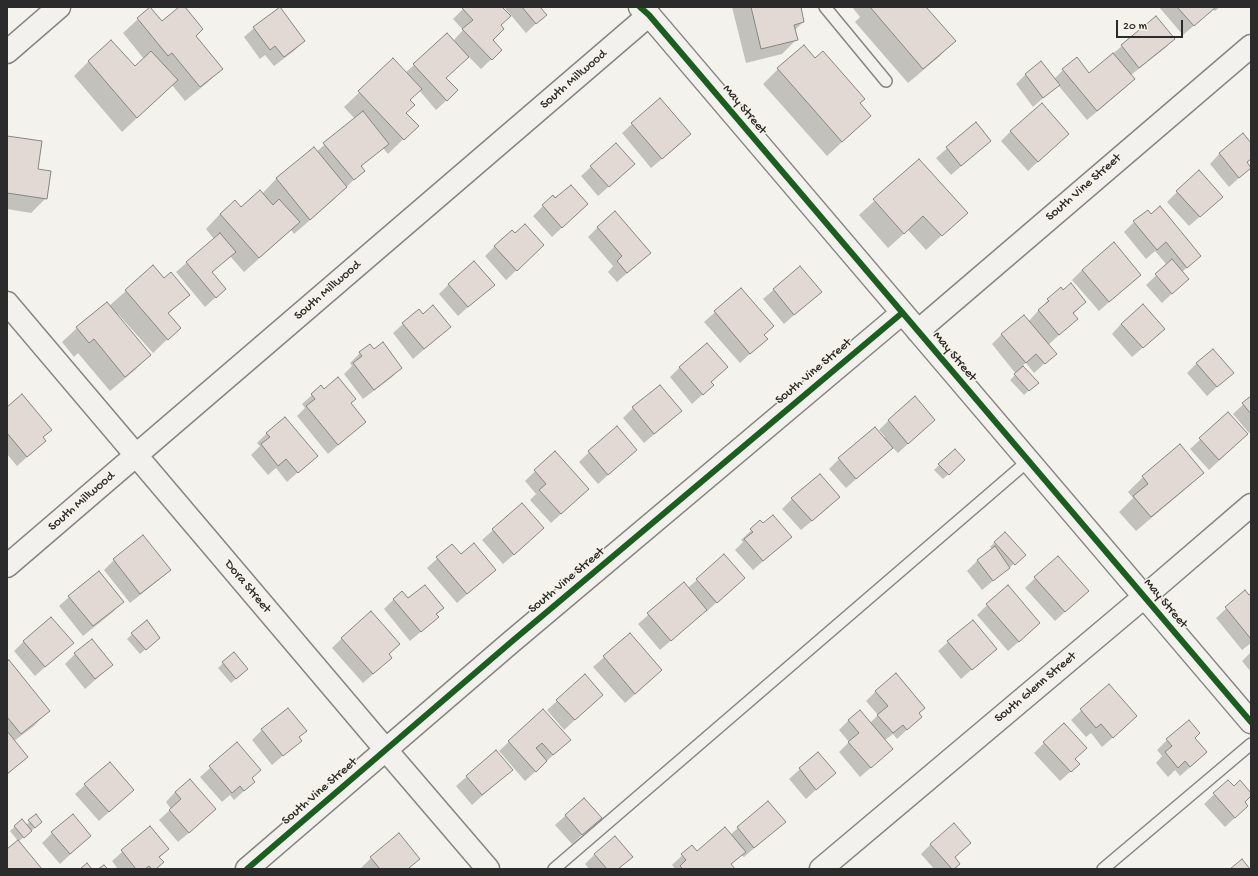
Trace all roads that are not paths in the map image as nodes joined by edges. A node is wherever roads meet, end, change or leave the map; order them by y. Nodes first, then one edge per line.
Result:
1 (60, 7) edge
2 (825, 7) edge
3 (645, 11) edge
4 (1251, 46) edge
5 (7, 52) edge
6 (886, 81) dead end
7 (7, 303) edge
8 (902, 313) junction
9 (918, 331) junction
10 (136, 456) junction
11 (1028, 461) junction
12 (1251, 506) edge
13 (7, 566) edge
14 (1144, 597) junction
15 (1251, 722) edge
16 (1251, 744) edge
17 (386, 750) junction
18 (247, 869) edge
19 (488, 869) edge
20 (554, 869) edge
21 (821, 869) edge
22 (1103, 869) edge

1 - 5 street
2 - 6 lane
3 - 8 street, May Street
3 - 10 street, South Millwood
4 - 9 street, South Vine Street
7 - 10 street, Dora Street
8 - 9 street, May Street
8 - 17 street, South Vine Street
9 - 11 street, May Street
10 - 13 street, South Millwood
10 - 17 street, Dora Street
11 - 14 street, May Street
11 - 20 lane
12 - 14 street, South Glenn Street
14 - 15 street, May Street
14 - 21 street, South Glenn Street
16 - 22 lane
17 - 18 street, South Vine Street
17 - 19 street, Dora Street

